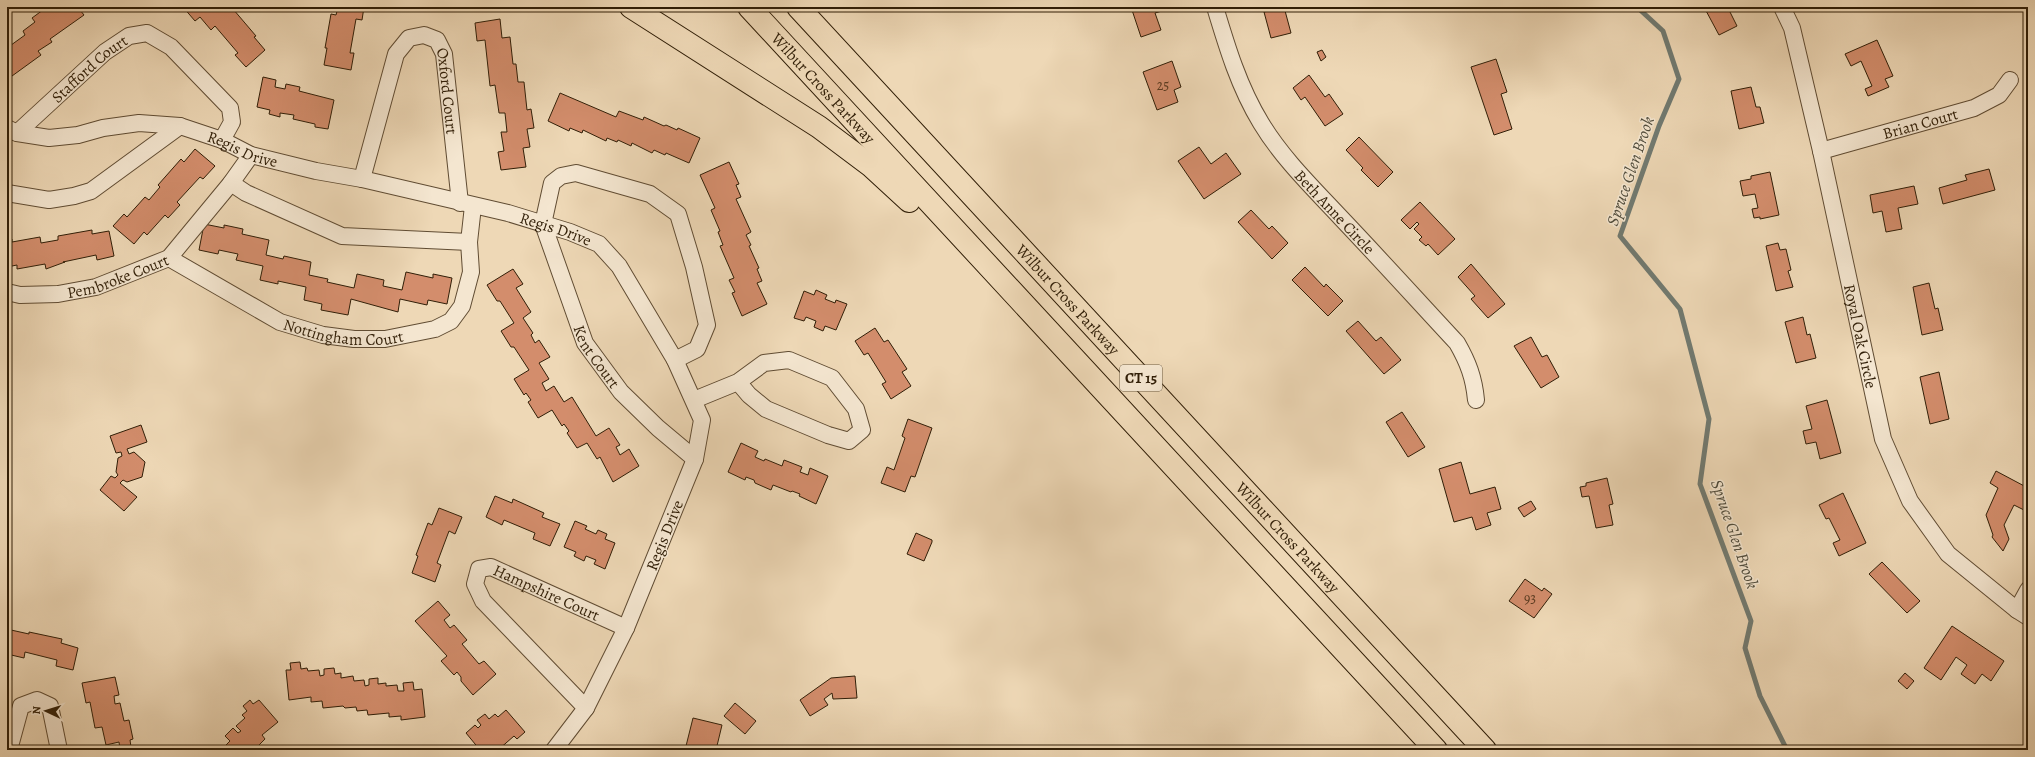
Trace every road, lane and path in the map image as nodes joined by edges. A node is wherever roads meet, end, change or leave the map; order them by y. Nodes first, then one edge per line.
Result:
1 (631, 7) edge
2 (749, 7) edge
3 (798, 7) edge
4 (1215, 7) edge
5 (1782, 7) edge
6 (2010, 80) dead end
7 (180, 126) junction
8 (12, 130) edge
9 (222, 140) junction
10 (1821, 151) junction
11 (251, 155) junction
12 (362, 180) junction
13 (231, 183) junction
14 (7, 193) edge
15 (466, 204) junction
16 (543, 224) junction
17 (469, 242) junction
18 (169, 258) junction
19 (993, 271) junction
20 (7, 292) edge
21 (675, 360) junction
22 (738, 382) junction
23 (694, 400) junction
24 (1476, 400) dead end
25 (695, 458) junction
26 (2028, 590) edge
27 (2022, 613) edge
28 (626, 628) junction
29 (586, 708) junction
30 (8, 750) edge
31 (59, 750) edge
32 (554, 750) edge
33 (1436, 750) edge
34 (1485, 750) edge

1 - 19 highway
2 - 19 highway, Wilbur Cross Parkway / CT 15
3 - 34 highway, Wilbur Cross Parkway / CT 15
4 - 24 street, Beth Anne Circle
5 - 10 street, Royal Oak Circle
6 - 10 street, Brian Court
7 - 8 street, Regis Drive
7 - 9 street, Regis Drive
7 - 14 street
8 - 9 street, Stafford Court
9 - 11 street, Regis Drive
10 - 27 street, Royal Oak Circle
11 - 12 street, Regis Drive
11 - 13 street, Pembroke Court
12 - 15 street, Regis Drive
12 - 15 street, Oxford Court
13 - 17 street
13 - 18 street, Pembroke Court
15 - 16 street, Regis Drive
15 - 17 street, Nottingham Court
16 - 21 street, Regis Drive
16 - 21 street
16 - 25 street, Kent Court
17 - 18 street, Nottingham Court
18 - 20 street, Pembroke Court
19 - 33 highway, Wilbur Cross Parkway / CT 15
21 - 23 street, Regis Drive
22 - 22 street
22 - 23 street
23 - 25 street, Regis Drive
25 - 28 street, Regis Drive
26 - 27 street
28 - 29 street, Regis Drive
28 - 29 street, Hampshire Court
29 - 32 street, Regis Drive
30 - 31 street

